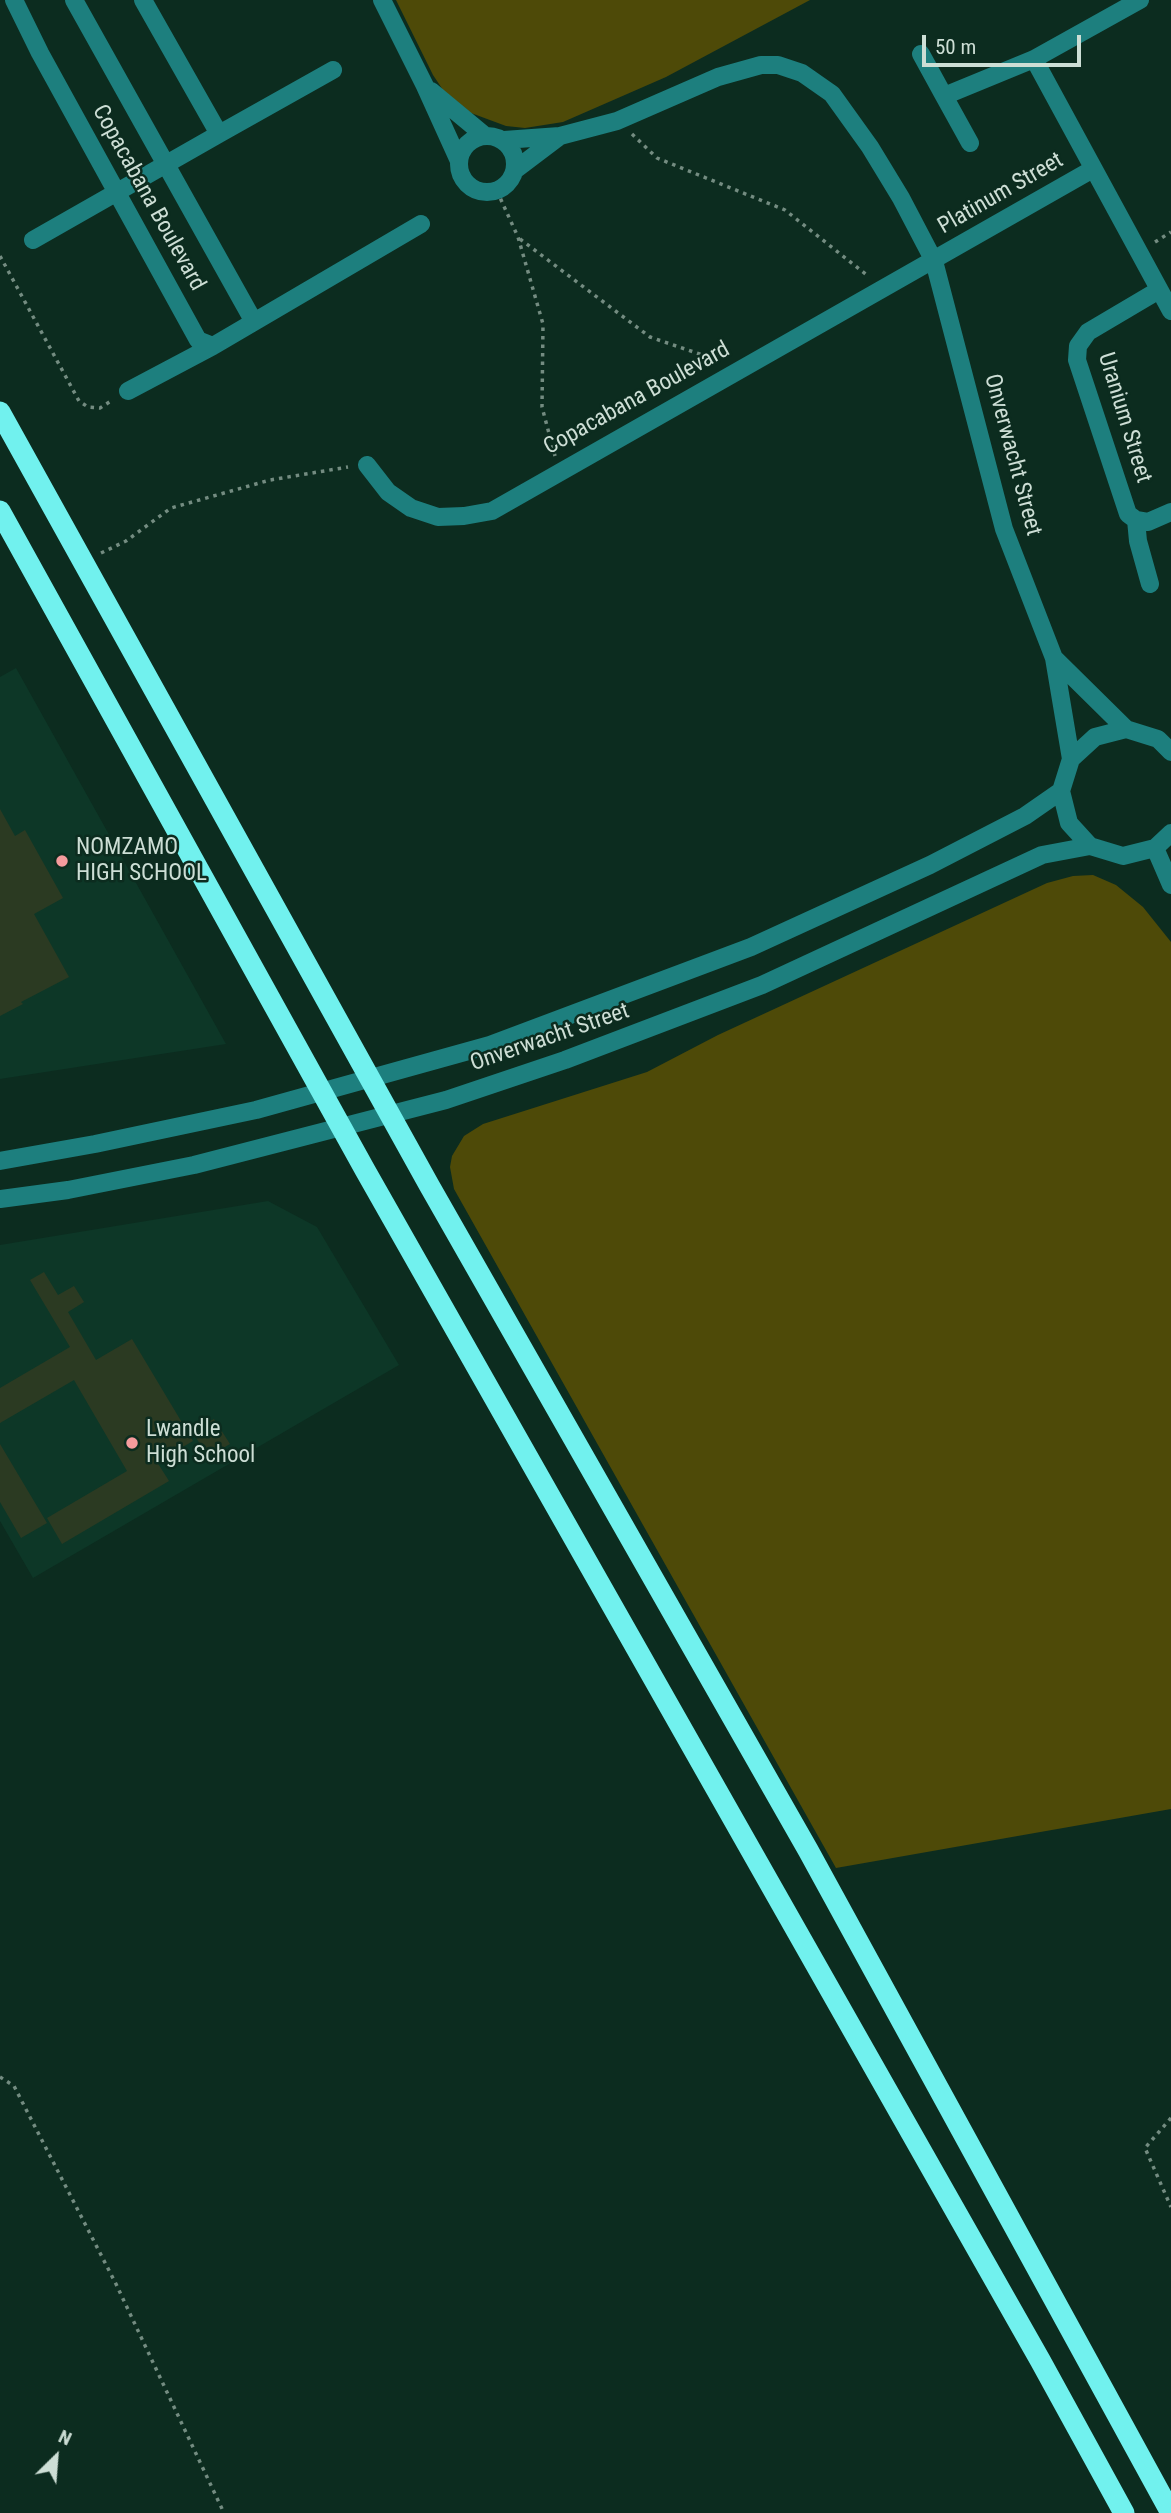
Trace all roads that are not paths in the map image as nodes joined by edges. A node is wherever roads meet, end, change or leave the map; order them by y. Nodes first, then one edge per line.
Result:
1 (14, 0) edge
2 (74, 0) edge
3 (144, 0) edge
4 (382, 0) edge
5 (1140, 0) edge
6 (921, 54) dead end
7 (1034, 59) junction
8 (333, 70) dead end
9 (425, 86) junction
10 (944, 96) junction
11 (219, 134) junction
12 (484, 135) junction
13 (560, 136) junction
14 (504, 140) junction
15 (970, 143) dead end
16 (459, 161) junction
17 (168, 164) junction
18 (1093, 169) junction
19 (515, 170) junction
20 (118, 194) junction
21 (421, 224) dead end
22 (33, 240) dead end
23 (934, 261) junction
24 (1159, 290) junction
25 (1171, 312) edge
26 (254, 322) junction
27 (213, 346) junction
28 (128, 391) road end
29 (0, 412) edge
30 (367, 465) road end
31 (0, 511) edge
32 (1171, 512) edge
33 (1136, 520) junction
34 (1150, 584) dead end
35 (1054, 658) junction
36 (1126, 729) junction
37 (1164, 736) edge
38 (1171, 752) edge
39 (1071, 759) junction
40 (1061, 791) junction
41 (1171, 834) edge
42 (1090, 846) junction
43 (1155, 848) junction
44 (1171, 885) edge
45 (370, 1079) junction
46 (322, 1092) junction
47 (391, 1114) junction
48 (342, 1126) junction
49 (0, 1161) edge
50 (0, 1199) edge
51 (1124, 2513) edge
52 (1171, 2513) edge

1 - 20 street, Copacabana Boulevard
2 - 17 street
3 - 11 street
4 - 9 street
5 - 7 street
6 - 10 street
7 - 10 street
7 - 18 street, Platinum Street
8 - 11 street
9 - 12 street
9 - 16 street
10 - 15 street
11 - 17 street
12 - 14 street
12 - 16 street
13 - 14 street
13 - 19 street
13 - 23 street, Onverwacht Street
14 - 19 street
16 - 19 street
17 - 20 street
17 - 26 street
18 - 23 street, Platinum Street
18 - 24 street, Platinum Street
20 - 22 street
20 - 27 street, Copacabana Boulevard
21 - 26 street
23 - 30 street, Copacabana Boulevard
23 - 35 street, Onverwacht Street
24 - 25 street, Platinum Street
24 - 33 street, Uranium Street
26 - 27 street
27 - 28 street
29 - 45 highway
31 - 46 highway
32 - 33 street
33 - 34 street
35 - 36 street, Onverwacht Street
35 - 39 street, Onverwacht Street
36 - 37 street
36 - 39 street
37 - 38 street
39 - 40 street
40 - 42 street
40 - 45 street, Onverwacht Street
41 - 43 street
42 - 43 street
42 - 47 street, Onverwacht Street
43 - 44 street
45 - 46 street, Onverwacht Street
45 - 47 highway
46 - 48 highway
46 - 49 street, Onverwacht Street
47 - 48 street, Onverwacht Street
47 - 52 highway
48 - 50 street, Onverwacht Street
48 - 51 highway

